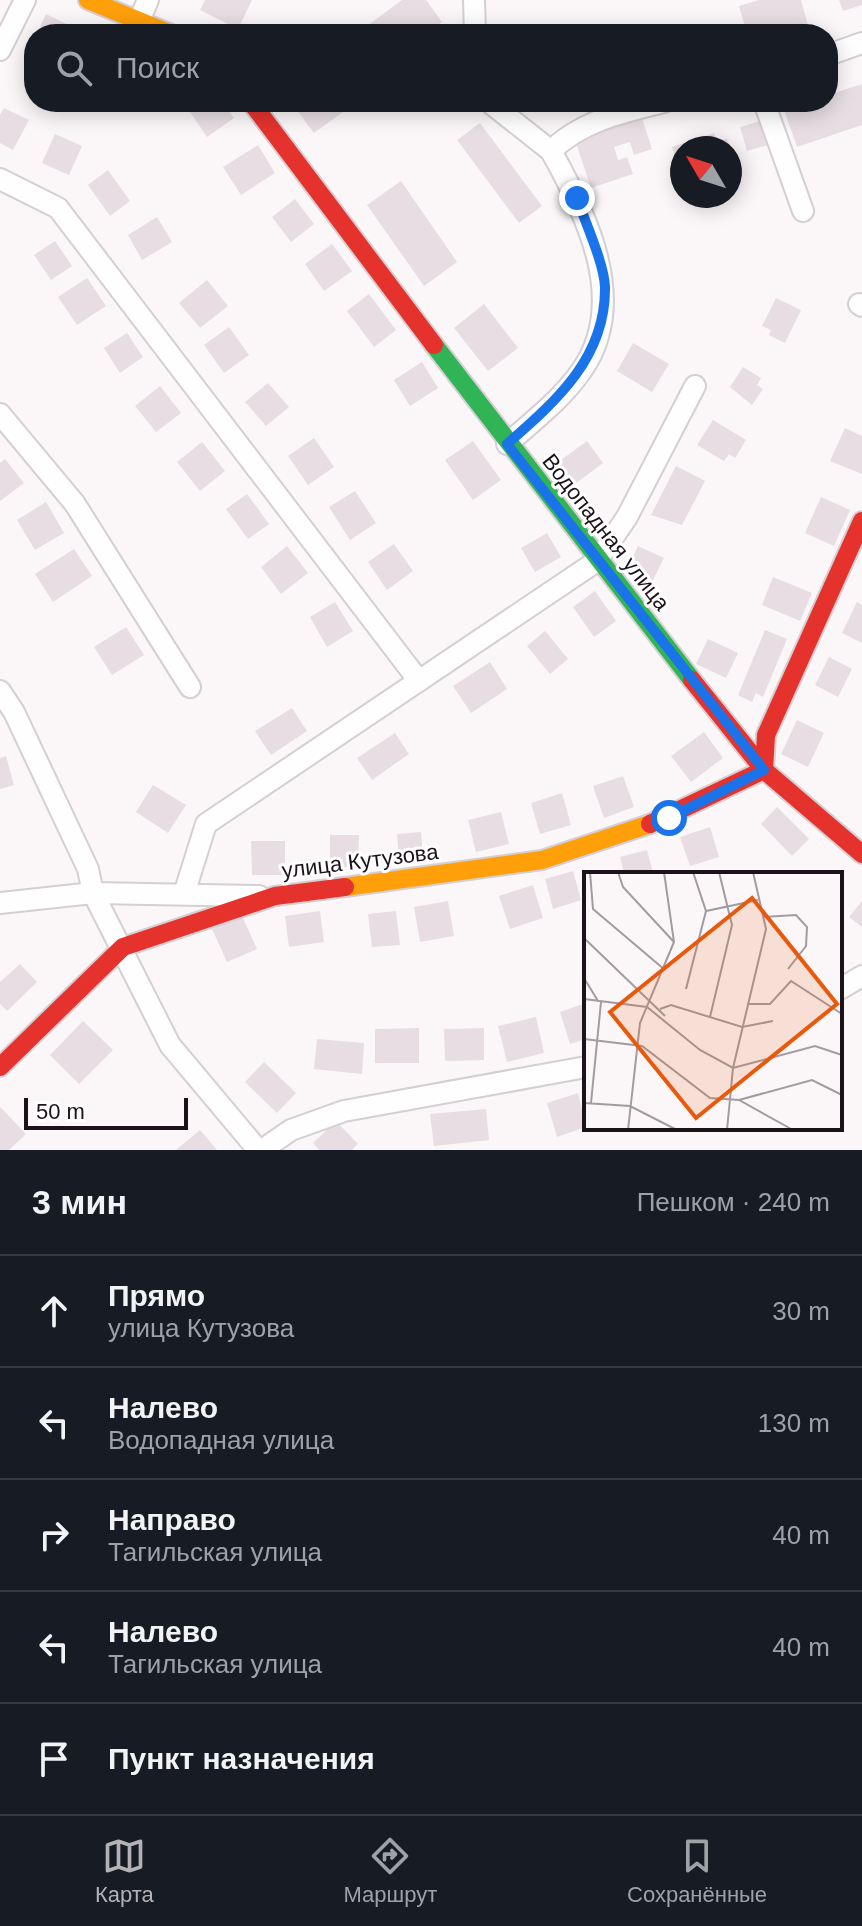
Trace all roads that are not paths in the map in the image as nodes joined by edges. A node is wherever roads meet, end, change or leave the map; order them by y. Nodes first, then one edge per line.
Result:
1 (25, 0) edge
2 (88, 0) edge
3 (148, 0) edge
4 (474, 0) edge
5 (139, 21) junction
6 (146, 24) edge
7 (475, 24) edge
8 (862, 43) edge
9 (0, 50) edge
10 (838, 51) edge
11 (258, 112) edge
12 (503, 112) edge
13 (623, 112) edge
14 (768, 112) edge
15 (551, 151) junction
16 (0, 179) edge
17 (803, 211) dead end
18 (695, 386) dead end
19 (0, 414) edge
20 (507, 444) junction
21 (862, 521) edge
22 (597, 561) junction
23 (419, 681) junction
24 (190, 687) dead end
25 (0, 691) edge
26 (7, 713) edge
27 (764, 770) junction
28 (862, 854) edge
29 (93, 893) junction
30 (184, 894) junction
31 (275, 896) junction
32 (0, 903) edge
33 (123, 947) junction
34 (862, 976) edge
35 (842, 988) edge
36 (0, 1067) edge
37 (584, 1067) edge
38 (260, 1150) edge

1 - 9 street
2 - 5 street
3 - 5 street
4 - 7 street
5 - 6 street
8 - 10 street
11 - 20 street, Водопадная улица
12 - 15 street
13 - 15 street
14 - 17 street
15 - 20 street
16 - 23 street
18 - 22 street
19 - 24 street
20 - 22 street, Водопадная улица
21 - 27 street
22 - 23 street
22 - 27 street, Водопадная улица
23 - 30 street
25 - 26 street
26 - 29 street
27 - 28 street, Водопадная улица
27 - 31 street, улица Кутузова
29 - 30 street
29 - 32 street
29 - 33 street
30 - 31 street
31 - 33 street, улица Кутузова
33 - 36 street, улица Кутузова
33 - 38 street
34 - 35 street
37 - 38 street

